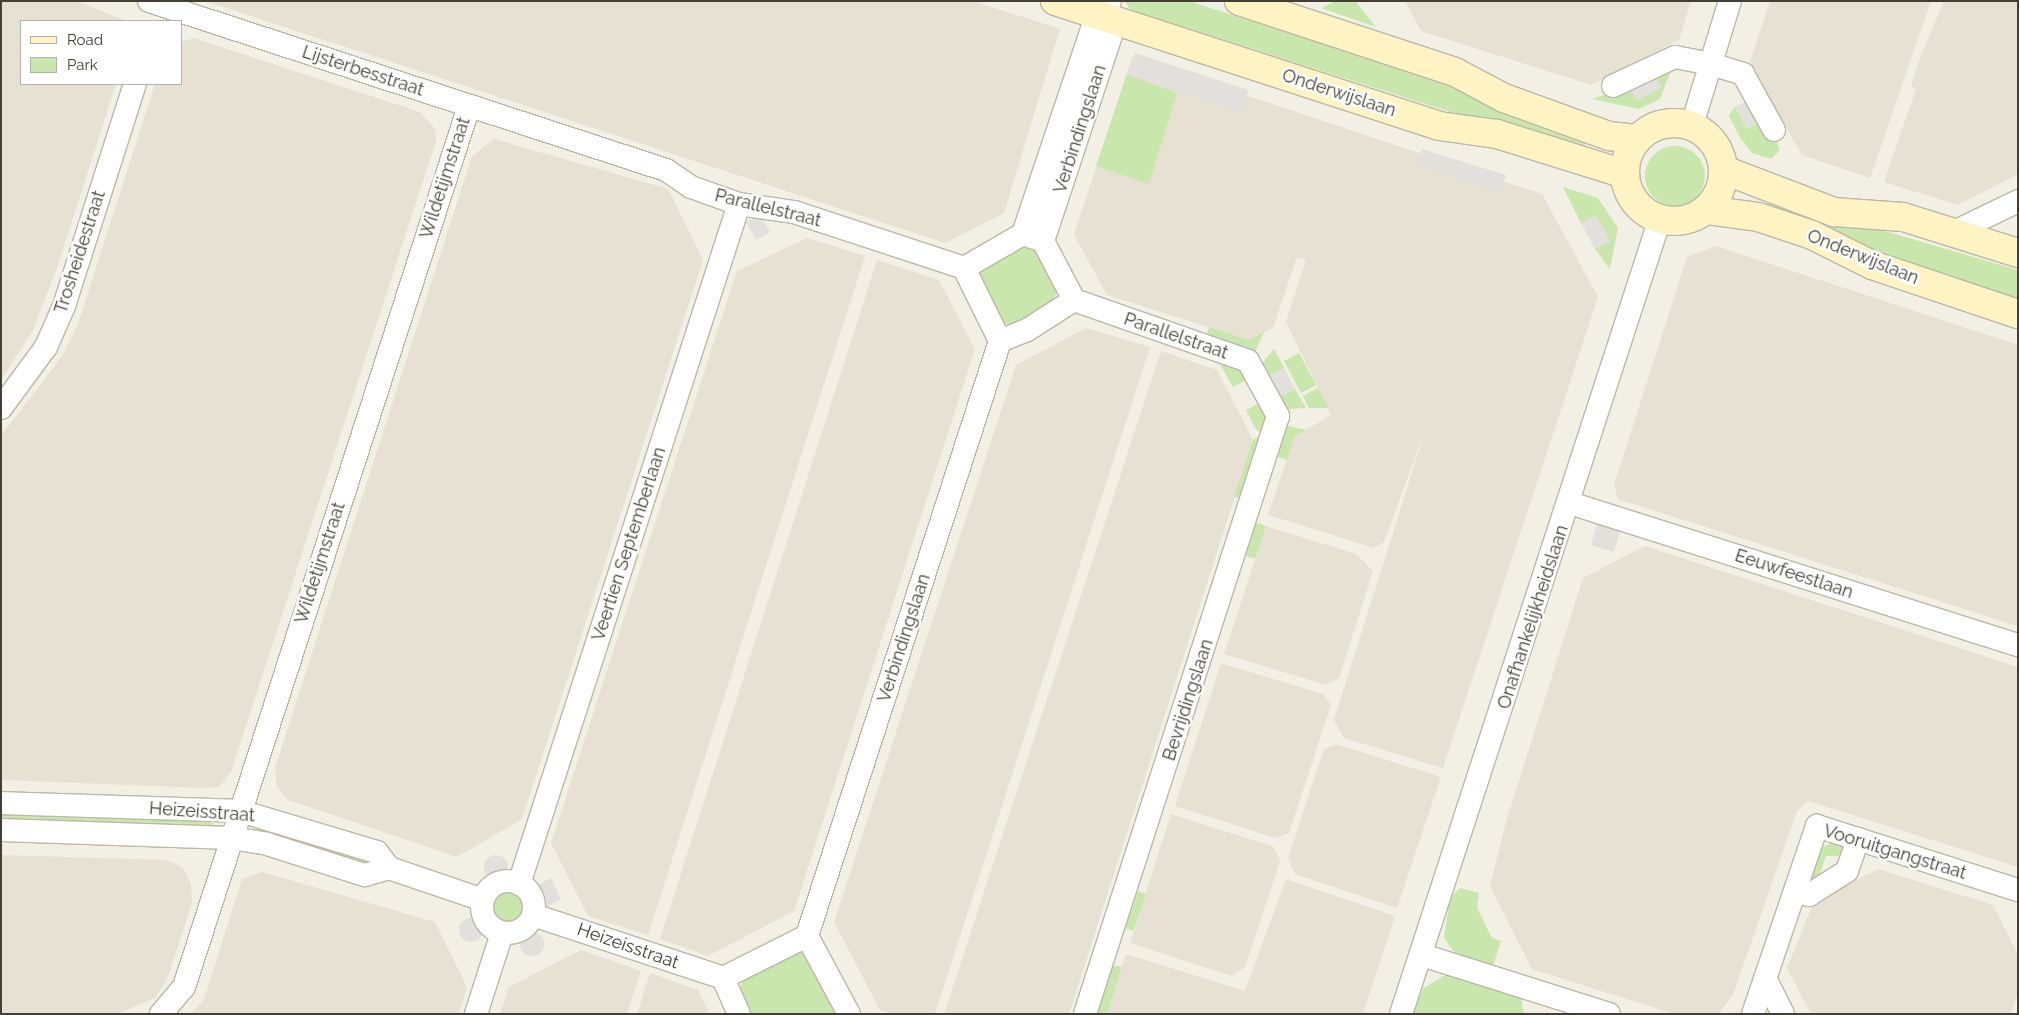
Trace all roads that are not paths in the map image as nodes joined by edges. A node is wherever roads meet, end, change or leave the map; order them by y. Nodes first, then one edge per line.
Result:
1 (1056, 1) edge
2 (1239, 1) edge
3 (1730, 1) edge
4 (156, 9) edge
5 (1108, 9) edge
6 (1711, 64) junction
7 (136, 85) edge
8 (1613, 86) dead end
9 (469, 106) junction
10 (1692, 125) junction
11 (1774, 130) dead end
12 (1637, 139) junction
13 (577, 140) joint
14 (1724, 170) junction
15 (1624, 174) junction
16 (2018, 201) edge
17 (739, 204) junction
18 (1706, 210) junction
19 (1660, 219) junction
20 (1954, 232) junction
21 (1033, 237) junction
22 (2018, 253) edge
23 (964, 268) junction
24 (1074, 300) junction
25 (2018, 314) edge
26 (1000, 341) junction
27 (1264, 387) joint
28 (1, 408) edge
29 (1570, 503) junction
30 (2018, 645) edge
31 (1, 803) edge
32 (240, 811) junction
33 (1, 830) edge
34 (231, 838) junction
35 (1858, 839) junction
36 (389, 868) junction
37 (519, 884) junction
38 (2018, 890) edge
39 (1795, 891) junction
40 (483, 900) junction
41 (533, 915) junction
42 (502, 933) junction
43 (807, 936) junction
44 (1422, 955) junction
45 (723, 978) junction
46 (1765, 978) junction
47 (161, 1014) edge
48 (476, 1014) edge
49 (739, 1014) edge
50 (848, 1014) edge
51 (1085, 1014) edge
52 (1402, 1014) edge
53 (1609, 1014) edge
54 (1753, 1014) edge
55 (1784, 1014) edge

1 - 5 main road, Onderwijslaan
2 - 12 main road
3 - 6 street
4 - 9 street, Lijsterbesstraat
5 - 15 main road, Onderwijslaan
5 - 21 street, Verbindingslaan
6 - 8 street
6 - 10 street
6 - 11 street
7 - 28 street, Trosheidestraat
9 - 13 street, Lijsterbesstraat
9 - 32 street, Wildetijmstraat
10 - 12 main road
10 - 14 main road
12 - 15 main road
13 - 17 street, Parallelstraat
14 - 18 main road
14 - 20 main road, Onderwijslaan
15 - 19 main road
16 - 20 street
17 - 23 street, Parallelstraat
17 - 37 street, Veertien Septemberlaan
18 - 19 main road, Onderwijslaan
18 - 25 main road, Onderwijslaan
19 - 29 street, Onafhankelijkheidslaan
20 - 22 main road, Onderwijslaan
21 - 23 street
21 - 24 street
23 - 26 street
24 - 26 street
24 - 27 street, Parallelstraat
26 - 43 street, Verbindingslaan
27 - 51 street, Bevrijdingslaan
29 - 30 street, Eeuwfeestlaan
29 - 44 street, Onafhankelijkheidslaan
31 - 32 street, Heizeisstraat
32 - 34 street, Wildetijmstraat
32 - 36 street, Heizeisstraat
33 - 34 street, Heizeisstraat
34 - 36 street, Heizeisstraat
34 - 47 street, Wildetijmstraat
35 - 38 street, Vooruitgangstraat
35 - 39 street
35 - 39 street, Vooruitgangstraat
36 - 40 street, Heizeisstraat
37 - 40 street
37 - 41 street
39 - 46 street, Vooruitgangstraat
40 - 42 street
41 - 42 street
41 - 45 street, Heizeisstraat
42 - 48 street
43 - 45 street
43 - 50 street
44 - 52 street, Onafhankelijkheidslaan
44 - 53 street
45 - 49 street
46 - 54 street, Vooruitgangstraat
46 - 55 street

